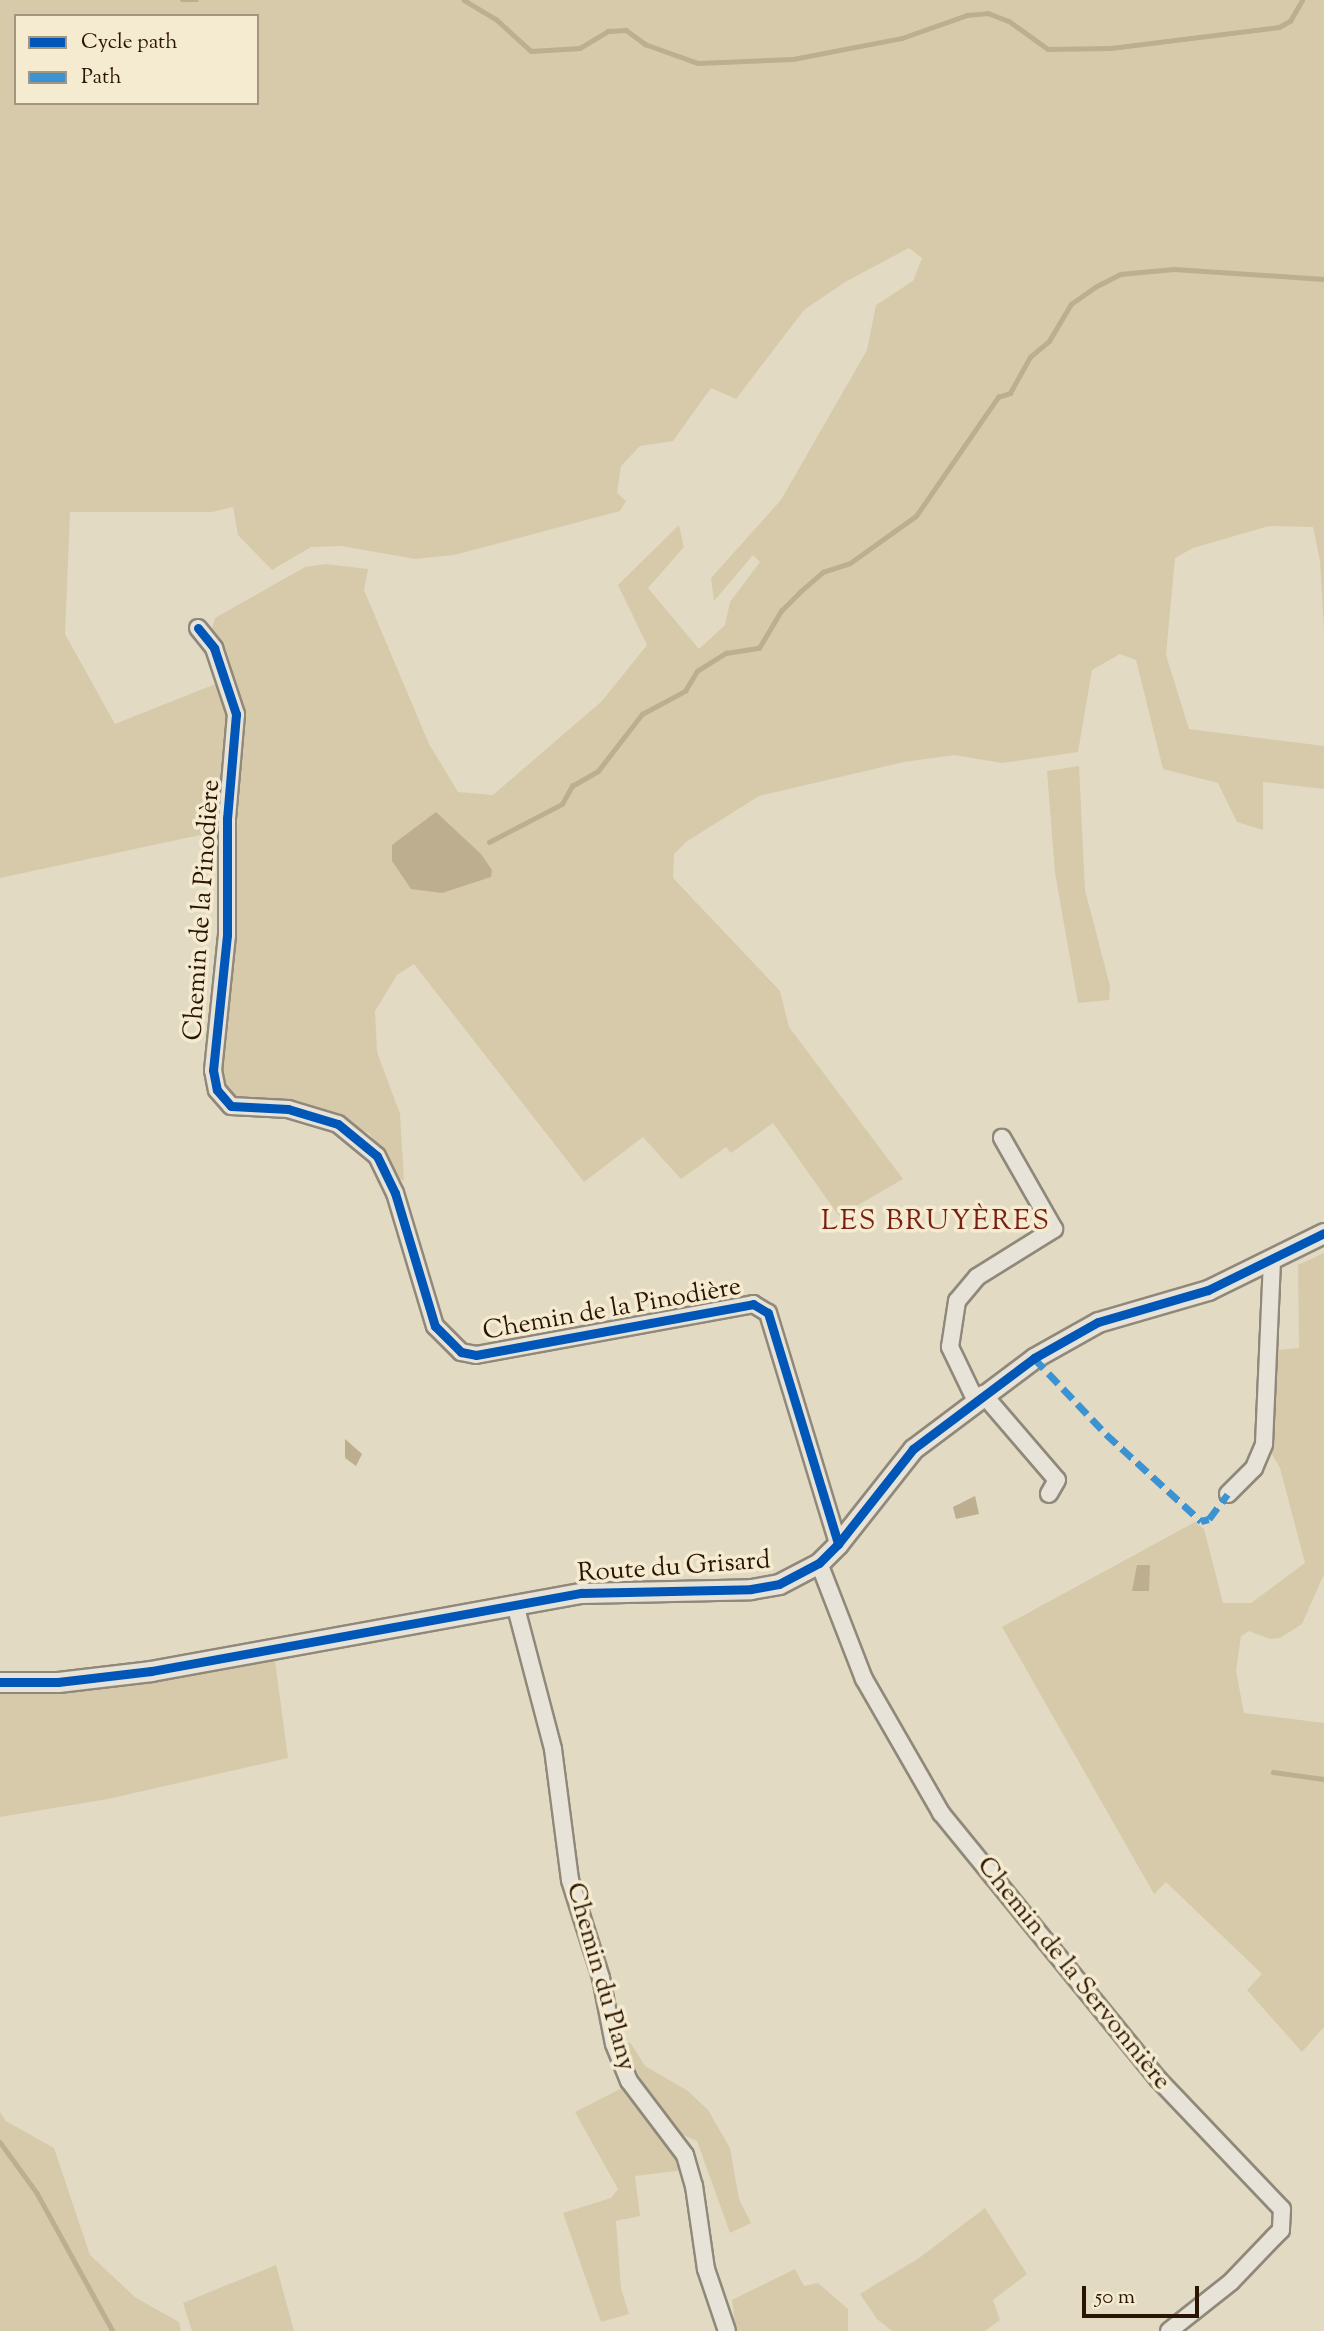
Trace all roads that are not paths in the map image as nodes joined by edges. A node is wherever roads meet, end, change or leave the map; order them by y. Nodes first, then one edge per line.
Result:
1 (198, 628) dead end
2 (1002, 1138) dead end
3 (1324, 1233) edge
4 (1272, 1258) junction
5 (979, 1396) junction
6 (1049, 1494) dead end
7 (1228, 1494) dead end
8 (838, 1544) junction
9 (819, 1563) junction
10 (515, 1604) junction
11 (0, 1682) edge
12 (727, 2331) edge
13 (1169, 2331) edge

1 - 8 street, Chemin de la Pinodière
2 - 5 street
3 - 4 street, Route du Grisard
4 - 5 street, Route du Grisard
4 - 7 street
5 - 6 street
5 - 8 street, Route du Grisard
8 - 9 street, Route du Grisard
9 - 10 street, Route du Grisard
9 - 13 street, Chemin de la Servonnière
10 - 11 street, Route du Grisard
10 - 12 street, Chemin du Plany

